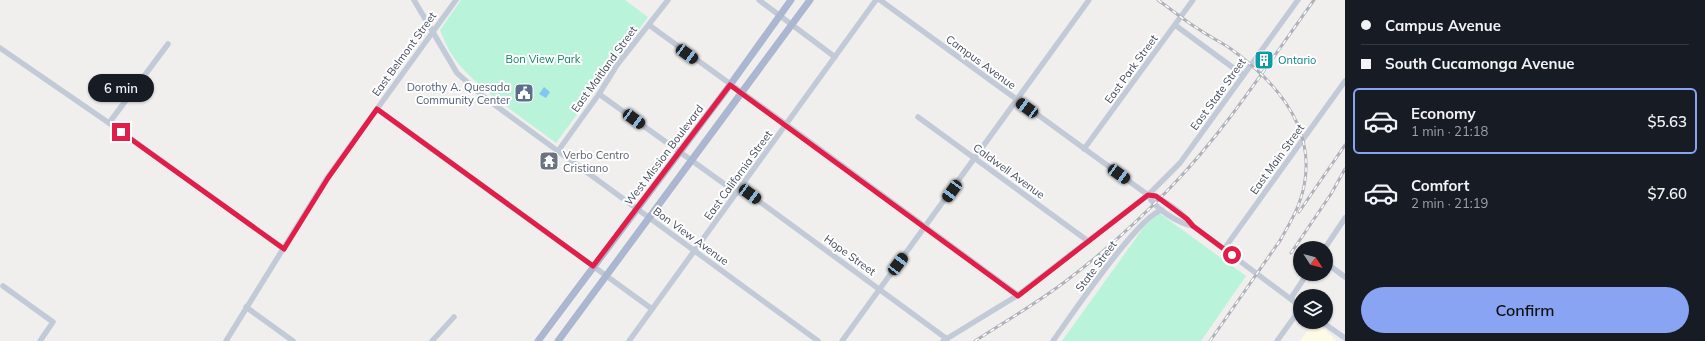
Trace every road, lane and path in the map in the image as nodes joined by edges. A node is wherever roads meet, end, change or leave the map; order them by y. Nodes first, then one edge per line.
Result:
1 (414, 0) edge
2 (456, 0) edge
3 (668, 0) edge
4 (759, 0) edge
5 (791, 0) edge
6 (810, 0) edge
7 (876, 0) edge
8 (880, 0) edge
9 (1089, 0) edge
10 (1193, 0) edge
11 (1298, 0) edge
12 (781, 15) junction
13 (792, 24) junction
14 (1175, 25) junction
15 (649, 26) junction
16 (433, 32) junction
17 (168, 44) dead end
18 (0, 48) edge
19 (835, 56) junction
20 (1243, 75) junction
21 (1345, 81) edge
22 (730, 85) junction
23 (741, 93) junction
24 (599, 94) junction
25 (1016, 100) junction
26 (377, 109) junction
27 (918, 117) dead end
28 (109, 123) junction
29 (787, 125) junction
30 (1084, 149) junction
31 (558, 151) junction
32 (680, 152) junction
33 (975, 158) junction
34 (691, 160) junction
35 (741, 188) junction
36 (738, 193) junction
37 (1148, 195) junction
38 (637, 208) junction
39 (1162, 210) junction
40 (650, 218) junction
41 (1345, 218) edge
42 (1193, 226) junction
43 (926, 227) junction
44 (1088, 241) junction
45 (1330, 241) edge
46 (284, 249) junction
47 (1224, 249) junction
48 (695, 250) junction
49 (593, 266) junction
50 (1333, 268) edge
51 (607, 276) junction
52 (1345, 277) edge
53 (1302, 281) edge
54 (2, 286) dead end
55 (879, 289) junction
56 (1018, 296) junction
57 (1291, 298) joint
58 (246, 307) junction
59 (652, 309) junction
60 (454, 317) dead end
61 (1293, 319) edge
62 (1332, 329) edge
63 (1345, 338) edge
64 (945, 340) edge
65 (40, 341) edge
66 (226, 341) edge
67 (293, 341) edge
68 (432, 341) edge
69 (538, 341) edge
70 (558, 341) edge
71 (630, 341) edge
72 (818, 341) edge
73 (842, 341) edge
74 (1053, 341) edge
75 (1277, 341) edge

1 - 16 street, Bon View Avenue
2 - 16 street, East Belmont Street
3 - 15 street, East Maitland Street
4 - 12 street
5 - 12 main road, West Mission Boulevard
6 - 13 main road
7 - 19 street, East California Street
8 - 25 street, Campus Avenue
9 - 25 street
10 - 14 street, East Park Street
11 - 20 street, East State Street
12 - 13 street
12 - 22 main road, West Mission Boulevard
13 - 19 street
13 - 23 main road
14 - 20 street
14 - 30 street, East Park Street
15 - 22 street
15 - 24 street, East Maitland Street
16 - 26 street, East Belmont Street
16 - 31 street, Bon View Avenue
17 - 28 street
18 - 28 street
19 - 29 street, East California Street
20 - 37 street, East State Street
21 - 47 street, East Main Street
22 - 23 street
22 - 32 main road, West Mission Boulevard
23 - 29 street
23 - 34 main road
24 - 31 street, East Maitland Street
24 - 32 street
25 - 30 street, Campus Avenue
25 - 33 street
26 - 46 street, East Belmont Street
26 - 49 street
27 - 33 street, Caldwell Avenue
28 - 46 street
29 - 35 street, East California Street
29 - 43 street
30 - 37 street, Campus Avenue
31 - 38 street, Bon View Avenue
32 - 34 street
32 - 38 main road, West Mission Boulevard
33 - 43 street
33 - 44 street, Caldwell Avenue
34 - 36 street
34 - 40 main road
35 - 36 street, East California Street
35 - 55 street, Hope Street
36 - 48 street, East California Street
37 - 39 street, Campus Avenue
37 - 42 street, Campus Avenue
37 - 44 street, East State Street
38 - 40 street, Bon View Avenue
38 - 49 main road, West Mission Boulevard
39 - 42 street, Campus Avenue
39 - 74 street, State Street
40 - 48 street, Bon View Avenue
40 - 51 main road
41 - 45 street
42 - 47 street, Campus Avenue
43 - 55 street
43 - 56 street
44 - 56 street, East State Street
46 - 58 street, East Belmont Street
47 - 57 street, Campus Avenue
48 - 59 street, East California Street
48 - 72 street, Bon View Avenue
49 - 51 street
49 - 69 main road, West Mission Boulevard
50 - 52 street
51 - 59 street
51 - 70 main road
53 - 57 street
54 - 65 street
55 - 64 street, Hope Street
55 - 73 street
56 - 64 street, East State Street
58 - 66 street, East Belmont Street
58 - 67 street
59 - 71 street, East California Street
60 - 68 street
61 - 75 street
62 - 63 street

